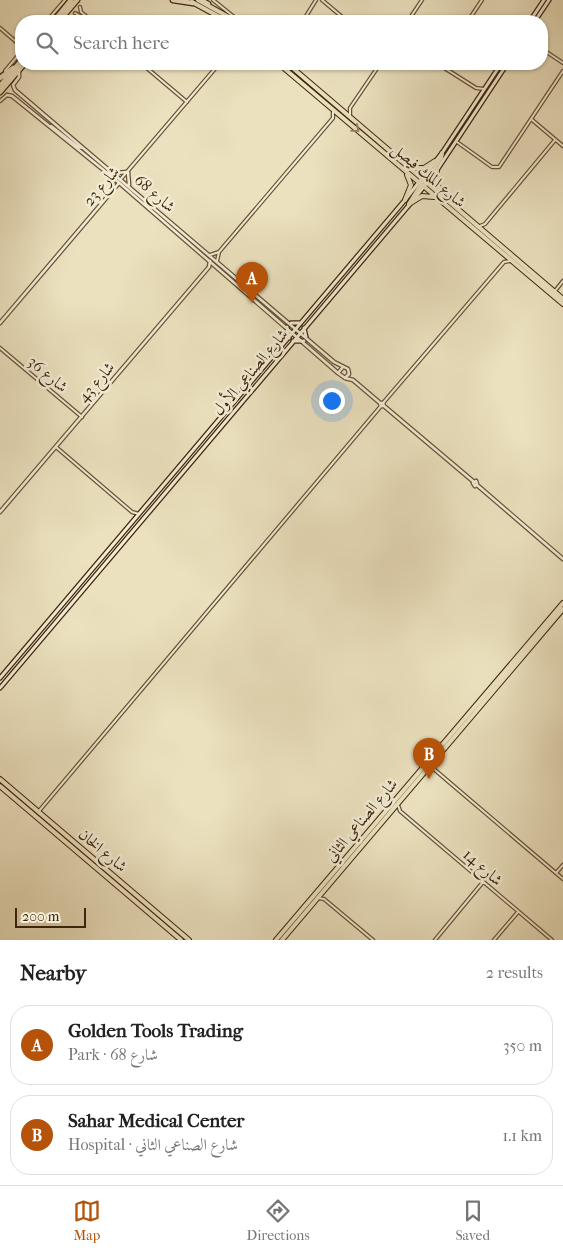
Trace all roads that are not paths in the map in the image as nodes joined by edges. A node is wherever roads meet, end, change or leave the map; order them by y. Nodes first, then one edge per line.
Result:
1 (71, 0) edge
2 (77, 0) edge
3 (173, 0) edge
4 (185, 0) edge
5 (213, 0) edge
6 (316, 0) edge
7 (322, 0) edge
8 (422, 0) edge
9 (482, 0) edge
10 (544, 0) edge
11 (549, 0) edge
12 (64, 1) edge
13 (198, 1) edge
14 (208, 4) joint
15 (80, 7) dead end
16 (76, 13) dead end
17 (52, 15) edge
18 (59, 15) edge
19 (64, 15) edge
20 (80, 15) edge
21 (84, 15) edge
22 (218, 15) edge
23 (227, 15) edge
24 (230, 15) edge
25 (307, 15) edge
26 (341, 15) edge
27 (412, 15) edge
28 (472, 15) edge
29 (534, 15) edge
30 (539, 15) edge
31 (0, 28) edge
32 (15, 41) edge
33 (548, 53) edge
34 (15, 59) edge
35 (563, 63) edge
36 (15, 69) edge
37 (16, 70) edge
38 (17, 70) edge
39 (20, 70) edge
40 (149, 70) edge
41 (214, 70) edge
42 (286, 70) edge
43 (295, 70) edge
44 (376, 70) edge
45 (448, 70) edge
46 (497, 70) edge
47 (503, 70) edge
48 (563, 71) edge
49 (0, 78) edge
50 (0, 86) edge
51 (476, 88) junction
52 (485, 88) junction
53 (0, 92) edge
54 (7, 95) joint
55 (480, 96) junction
56 (182, 98) junction
57 (320, 98) junction
58 (190, 99) junction
59 (0, 101) edge
60 (331, 101) junction
61 (186, 103) junction
62 (30, 104) junction
63 (26, 107) junction
64 (350, 108) junction
65 (333, 110) junction
66 (342, 111) junction
67 (342, 117) junction
68 (350, 117) junction
69 (333, 118) junction
70 (531, 119) junction
71 (50, 126) junction
72 (555, 140) junction
73 (456, 142) junction
74 (563, 146) edge
75 (84, 148) junction
76 (442, 153) junction
77 (435, 161) junction
78 (410, 167) junction
79 (403, 169) junction
80 (437, 170) junction
81 (128, 172) junction
82 (114, 173) junction
83 (111, 176) junction
84 (121, 179) junction
85 (425, 181) junction
86 (119, 183) junction
87 (421, 185) junction
88 (129, 186) junction
89 (114, 188) junction
90 (126, 189) junction
91 (443, 196) junction
92 (436, 198) junction
93 (406, 200) junction
94 (409, 204) junction
95 (485, 224) junction
96 (478, 226) junction
97 (485, 232) junction
98 (219, 252) junction
99 (504, 254) junction
100 (210, 255) junction
101 (210, 261) junction
102 (217, 261) junction
103 (513, 261) junction
104 (504, 262) junction
105 (216, 265) junction
106 (209, 267) junction
107 (563, 281) edge
108 (554, 292) junction
109 (563, 299) edge
110 (563, 304) edge
111 (303, 322) junction
112 (0, 323) edge
113 (291, 323) junction
114 (287, 327) junction
115 (304, 327) junction
116 (299, 330) junction
117 (295, 334) junction
118 (306, 337) junction
119 (290, 340) junction
120 (304, 341) junction
121 (0, 348) edge
122 (343, 367) junction
123 (338, 372) junction
124 (349, 373) junction
125 (344, 378) junction
126 (352, 380) junction
127 (382, 404) junction
128 (82, 417) junction
129 (56, 447) junction
130 (0, 512) edge
131 (132, 512) junction
132 (140, 514) junction
133 (135, 520) junction
134 (563, 559) edge
135 (563, 603) edge
136 (563, 609) edge
137 (0, 678) edge
138 (0, 688) edge
139 (432, 762) junction
140 (427, 768) junction
141 (434, 770) junction
142 (0, 779) edge
143 (0, 786) edge
144 (398, 804) junction
145 (392, 811) junction
146 (400, 811) junction
147 (38, 812) junction
148 (563, 865) edge
149 (556, 873) junction
150 (563, 879) edge
151 (483, 882) junction
152 (322, 892) junction
153 (317, 898) junction
154 (324, 899) junction
155 (518, 912) junction
156 (181, 940) edge
157 (190, 940) edge
158 (276, 940) edge
159 (282, 940) edge
160 (373, 940) edge
161 (435, 940) edge
162 (494, 940) edge
163 (552, 940) edge

1 - 18 highway
2 - 19 highway
3 - 13 highway
4 - 13 main road
5 - 24 street
6 - 25 street
7 - 26 street
8 - 27 street
9 - 28 street
10 - 29 main road
11 - 30 main road
12 - 17 street
13 - 14 highway
13 - 22 main road
14 - 23 main road
15 - 21 street
16 - 20 street
31 - 32 street
33 - 35 street
34 - 49 street
36 - 49 highway
37 - 50 highway
38 - 53 highway
39 - 62 street, شارع 68
40 - 56 street
41 - 58 street, شارع 23
42 - 57 main road, شارع الملك فيصل
43 - 60 main road, شارع الملك فيصل
44 - 64 street
45 - 51 street
46 - 52 main road
47 - 73 main road
48 - 70 street
51 - 52 street
51 - 55 street
52 - 55 main road
54 - 59 street
54 - 63 street, شارع 68
55 - 76 main road
56 - 58 street
56 - 61 street
57 - 60 main road
57 - 65 main road, شارع الملك فيصل
58 - 61 street, شارع 23
60 - 66 main road, شارع الملك فيصل
61 - 81 street, شارع 23
62 - 63 street
62 - 75 street, شارع 68
63 - 71 street, شارع 68
64 - 66 street
64 - 68 street
65 - 67 main road, شارع الملك فيصل
65 - 69 street
66 - 68 main road, شارع الملك فيصل
67 - 69 street
67 -> 79 main road, شارع الملك فيصل
68 - 78 main road, شارع الملك فيصل
69 - 98 street
70 - 72 street
70 - 73 street
71 - 75 street
71 - 83 street, شارع 68
72 - 74 street
72 - 95 street
73 - 80 main road
75 - 82 street, شارع 68
76 - 77 main road
76 - 85 main road
77 - 78 main road
77 - 85 main road
78 - 85 main road, شارع الملك فيصل
79 - 87 main road, شارع الملك فيصل
79 - 93 main road
80 - 85 main road
80 - 91 main road
81 - 82 street
81 - 84 street, شارع 23
81 - 88 street
82 - 84 street, شارع 68
83 - 86 street, شارع 68
83 - 89 street
84 - 86 street, شارع 23
84 - 88 street, شارع 68
85 - 87 main road
85 - 91 main road, شارع الملك فيصل
86 - 89 street, شارع 23
86 - 90 street, شارع 68
87 - 92 main road, شارع الملك فيصل
87 - 93 main road, شارع الصناعي الأول
87 - 94 main road
88 - 100 street, شارع 68
89 - 90 street
89 - 112 street, شارع 23
90 - 101 street, شارع 68
91 - 96 main road, شارع الملك فيصل
92 - 94 main road
92 - 99 main road, شارع الملك فيصل
93 - 111 main road, شارع الصناعي الأول
94 - 115 main road, شارع الصناعي الأول
95 - 96 street
95 - 97 street
96 - 97 main road, شارع الملك فيصل
97 - 108 main road, شارع الملك فيصل
98 - 100 street
98 - 102 street
99 - 103 main road, شارع الملك فيصل
99 - 104 street
100 - 102 street, شارع 68
101 - 105 street, شارع 68
101 - 106 street
102 - 113 street, شارع 68
103 - 104 street
103 - 110 main road, شارع الملك فيصل
104 - 127 street
105 - 106 street
105 - 114 street, شارع 68
106 - 128 street, شارع 43
107 - 108 street
108 - 109 main road, شارع الملك فيصل
111 - 113 main road
111 - 116 main road, شارع الصناعي الأول
113 - 116 street, شارع 68
114 - 117 street, شارع 68
114 - 119 main road
115 - 116 main road, شارع الصناعي الأول
115 - 118 main road
116 - 117 main road, شارع الصناعي الأول
116 - 118 street, شارع 68
117 - 119 main road, شارع الصناعي الأول
117 - 120 street, شارع 68
118 - 122 street, شارع 68
119 - 120 main road
119 - 132 main road, شارع الصناعي الأول
119 - 138 main road, شارع الصناعي الأول
120 - 123 street, شارع 68
121 - 128 street, شارع 36
122 - 123 street
122 - 124 street
123 - 125 street
124 - 125 street
124 - 126 street
125 - 126 street
126 - 127 street
127 - 134 street
127 - 147 street
128 - 129 street, شارع 43
129 - 130 street, شارع 43
129 - 131 street
131 - 132 street
131 - 133 street
132 - 133 main road, شارع الصناعي الأول
133 - 137 main road, شارع الصناعي الأول
135 - 158 main road, شارع الصناعي الثاني
136 - 139 main road, شارع الصناعي الثاني
139 - 140 main road, شارع الصناعي الثاني
139 - 141 street
140 - 141 street
140 - 144 main road, شارع الصناعي الثاني
141 - 149 street
142 - 147 main road, شارع الخان
143 - 156 main road, شارع الخان
144 - 145 main road, شارع الصناعي الثاني
144 - 146 street
145 - 146 street
145 - 152 main road, شارع الصناعي الثاني
146 - 151 street, شارع 14
147 - 157 main road, شارع الخان
148 - 149 street
149 - 150 street
151 - 155 street, شارع 14
151 - 161 street
152 - 153 main road, شارع الصناعي الثاني
152 - 154 street
153 - 154 street
153 - 159 main road, شارع الصناعي الثاني
154 - 160 street
155 - 162 street
155 - 163 street, شارع 14

